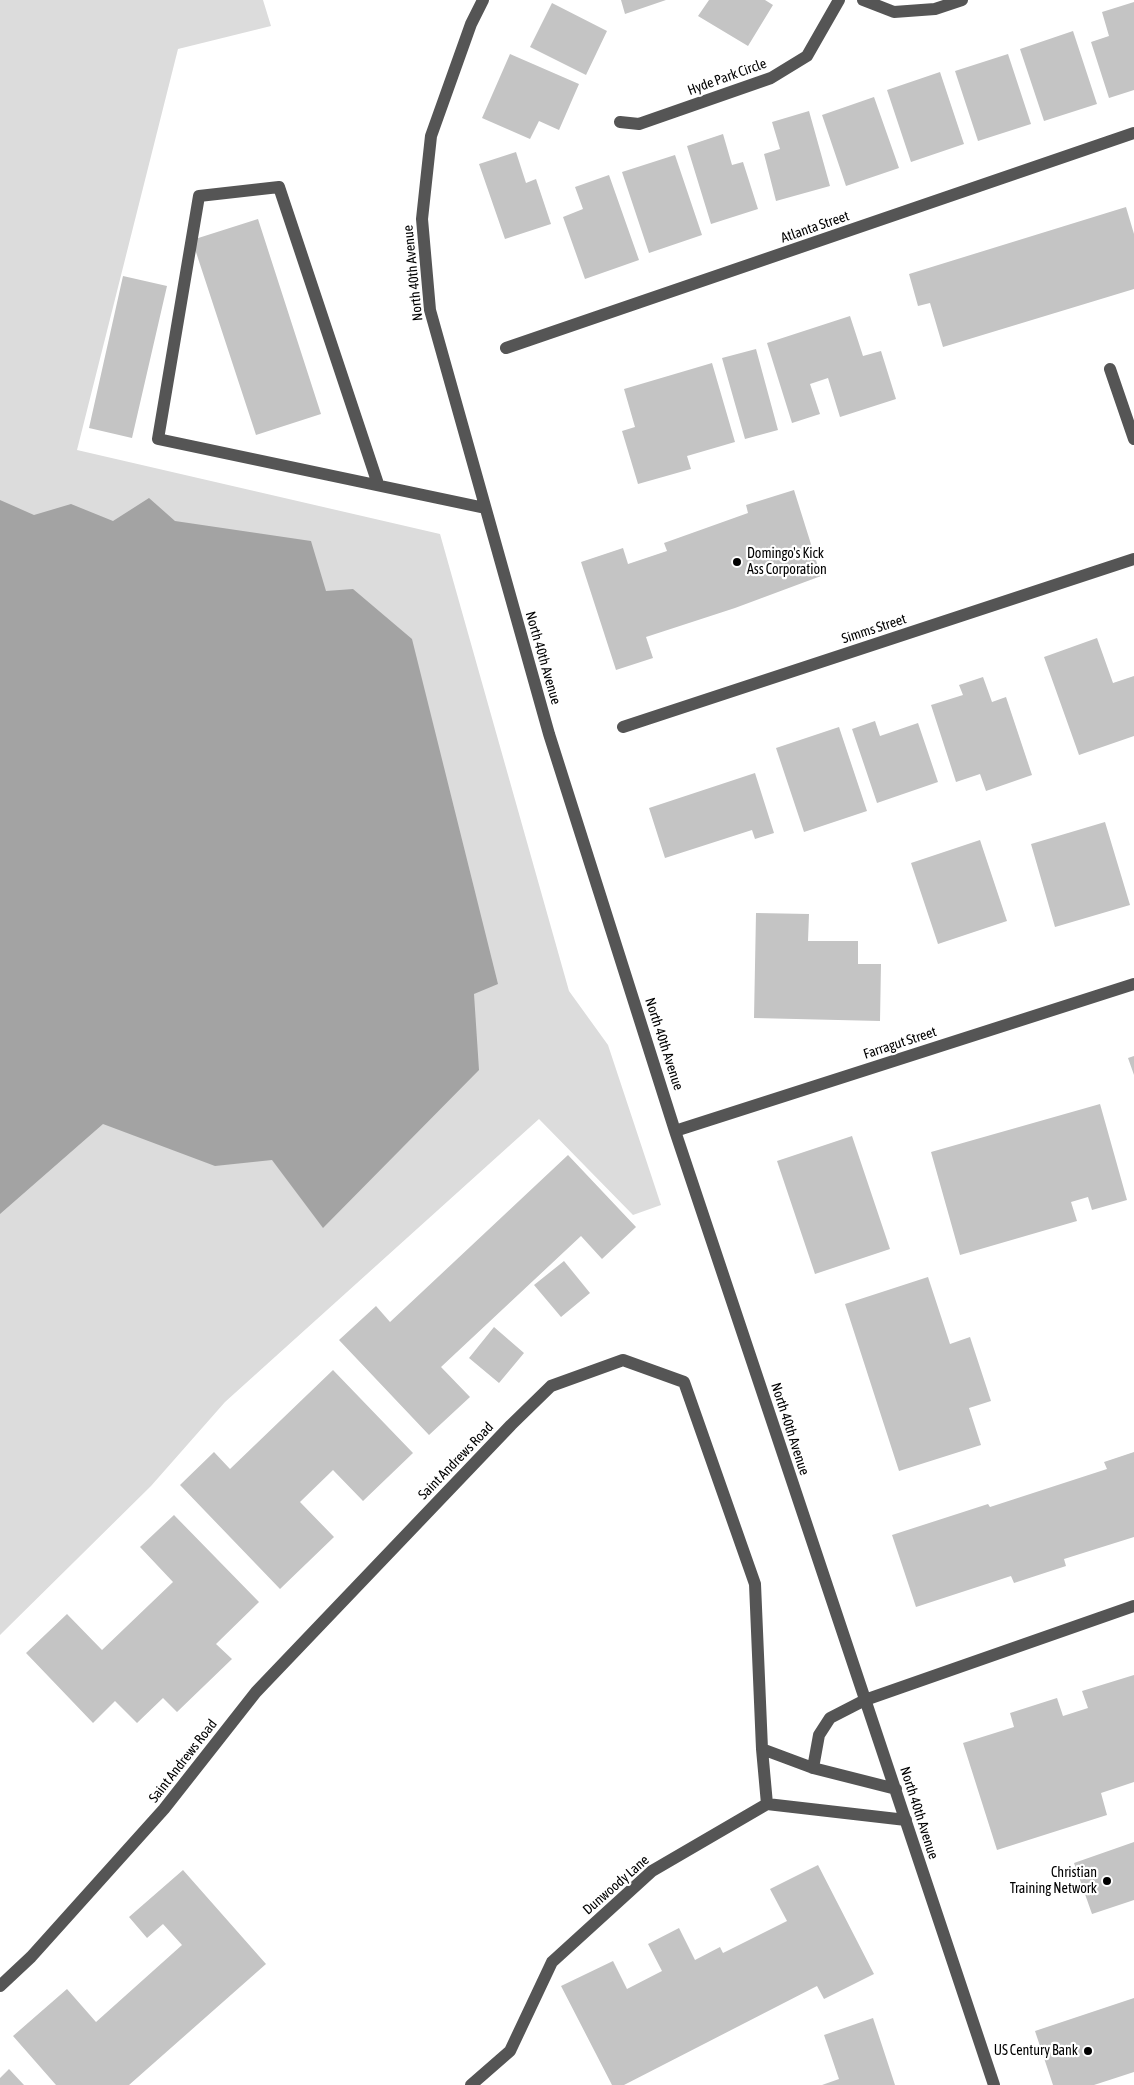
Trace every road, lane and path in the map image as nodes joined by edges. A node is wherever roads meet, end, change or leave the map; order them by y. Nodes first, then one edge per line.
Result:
1 (484, 0) edge
2 (839, 0) edge
3 (863, 0) edge
4 (962, 0) edge
5 (620, 122) dead end
6 (1134, 133) edge
7 (506, 348) dead end
8 (1110, 369) dead end
9 (1134, 439) edge
10 (378, 484) junction
11 (486, 508) junction
12 (1134, 559) edge
13 (623, 727) dead end
14 (1134, 984) edge
15 (676, 1131) junction
16 (1134, 1606) edge
17 (865, 1700) junction
18 (762, 1749) junction
19 (813, 1768) junction
20 (896, 1789) junction
21 (767, 1804) junction
22 (906, 1820) junction
23 (0, 1986) edge
24 (471, 2085) edge
25 (994, 2085) edge

1 - 11 street, North 40th Avenue
2 - 5 street, Hyde Park Circle
3 - 4 street
6 - 7 street, Atlanta Street
8 - 9 street
10 - 10 street
10 - 11 street
11 - 15 street, North 40th Avenue
12 - 13 street, Simms Street
14 - 15 street, Farragut Street
15 - 17 street, North 40th Avenue
16 - 17 street
17 - 19 street
17 - 20 street, North 40th Avenue
18 - 19 street
18 - 21 street, Saint Andrews Road
18 - 23 street, Saint Andrews Road
19 - 20 street
20 - 22 street, North 40th Avenue
21 - 22 street
21 - 24 street, Dunwoody Lane
22 - 25 street, North 40th Avenue

